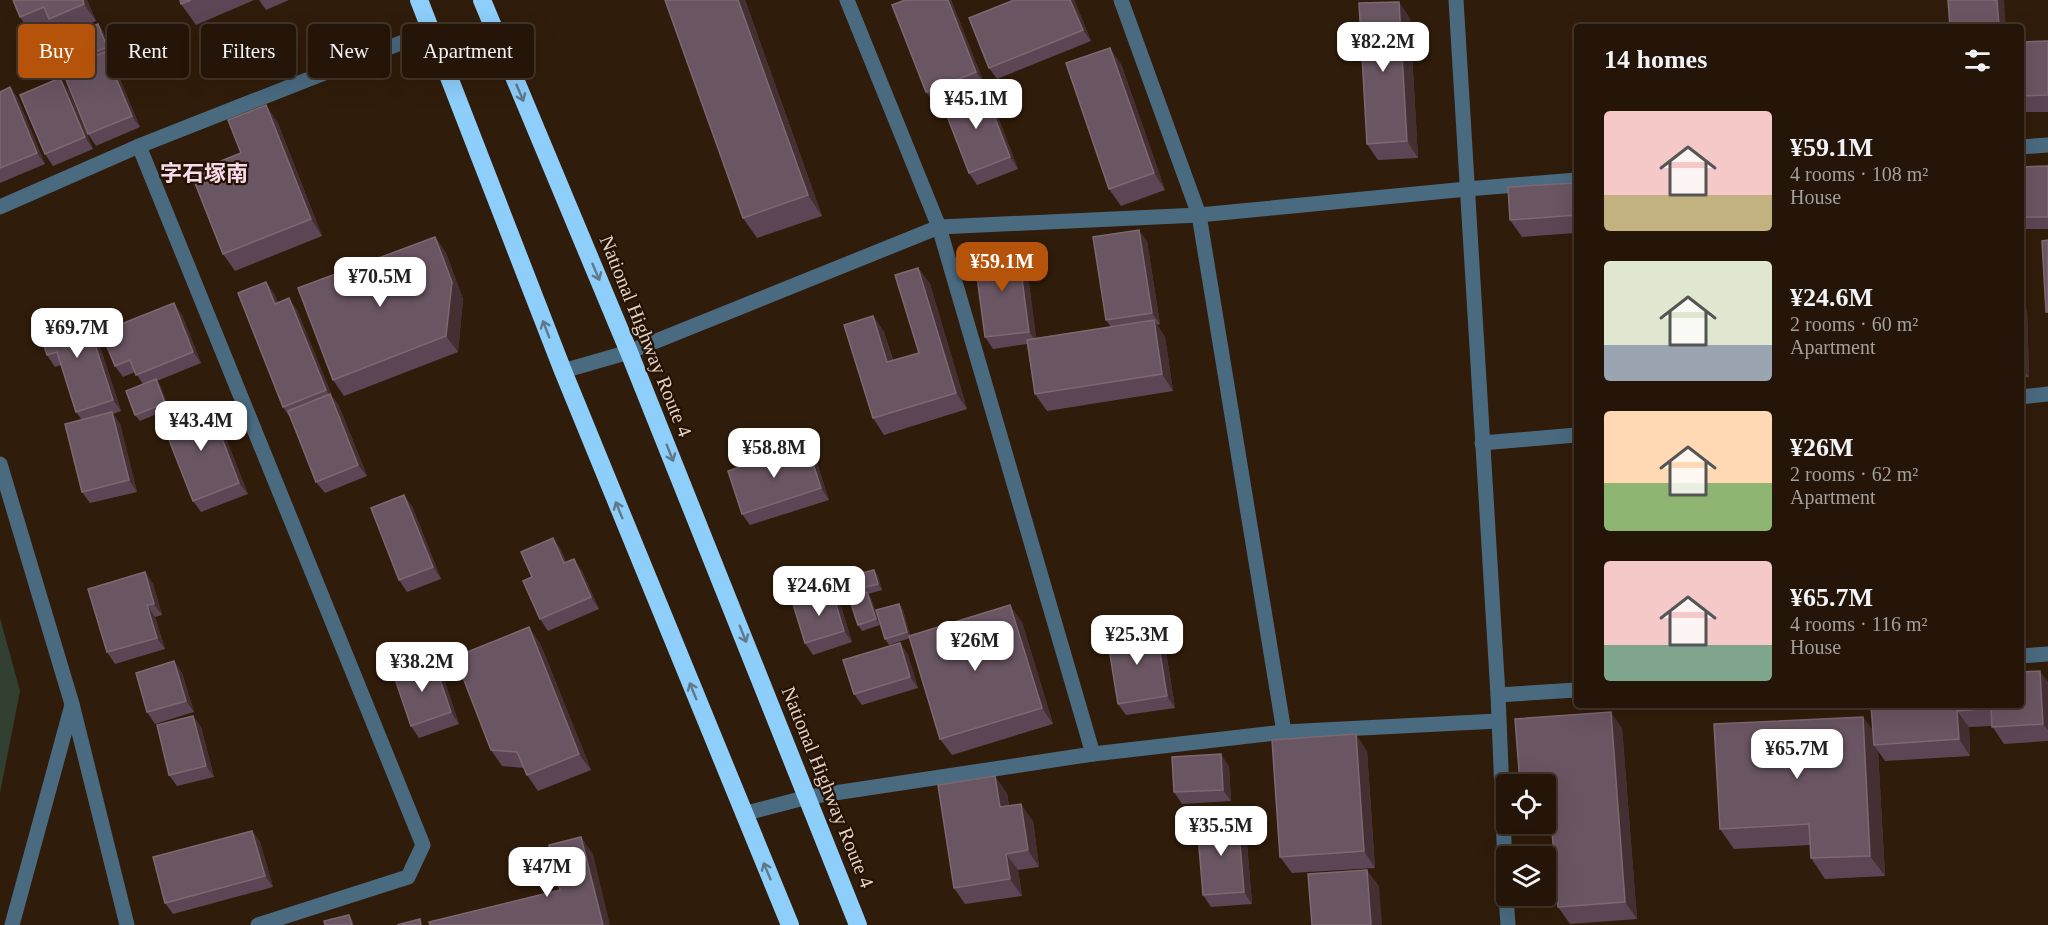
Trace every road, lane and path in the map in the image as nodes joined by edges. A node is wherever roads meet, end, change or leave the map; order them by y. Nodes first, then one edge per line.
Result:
1 (419, 0) edge
2 (482, 0) edge
3 (847, 0) edge
4 (1120, 0) edge
5 (1456, 0) edge
6 (428, 24) edge
7 (402, 42) edge
8 (449, 78) edge
9 (2048, 145) edge
10 (139, 146) junction
11 (2024, 147) edge
12 (1574, 180) edge
13 (1467, 189) junction
14 (0, 207) edge
15 (1199, 215) junction
16 (939, 227) junction
17 (629, 352) junction
18 (563, 371) junction
19 (2048, 394) edge
20 (2024, 397) edge
21 (1574, 435) edge
22 (1482, 443) junction
23 (0, 464) edge
24 (2048, 654) edge
25 (2024, 656) edge
26 (1574, 690) edge
27 (1498, 695) junction
28 (72, 704) junction
29 (1498, 721) junction
30 (1284, 732) junction
31 (1094, 754) junction
32 (808, 797) junction
33 (743, 814) junction
34 (1504, 846) edge
35 (1507, 906) edge
36 (12, 925) edge
37 (127, 925) edge
38 (258, 925) edge
39 (790, 925) edge
40 (858, 925) edge
41 (1508, 925) edge

1 - 6 highway
2 -> 17 highway, National Highway Route 4
3 - 16 street
4 - 15 street
5 - 13 street
7 - 10 street
18 -> 8 highway
9 - 11 street
10 - 14 street
10 - 38 street
12 - 13 street
13 - 15 street
13 - 22 street
15 - 16 street
15 - 30 street
16 - 17 street
16 - 31 street
17 - 18 street
17 -> 32 highway, National Highway Route 4
33 -> 18 highway
19 - 20 street
21 - 22 street
22 - 27 street
23 - 28 street
24 - 25 street
26 - 27 street
27 - 29 street
28 - 36 street
28 - 37 street
29 - 30 street
29 - 34 street
30 - 31 street
31 - 32 street
32 - 33 street
32 - 40 highway, National Highway Route 4
39 -> 33 highway
35 - 41 street

